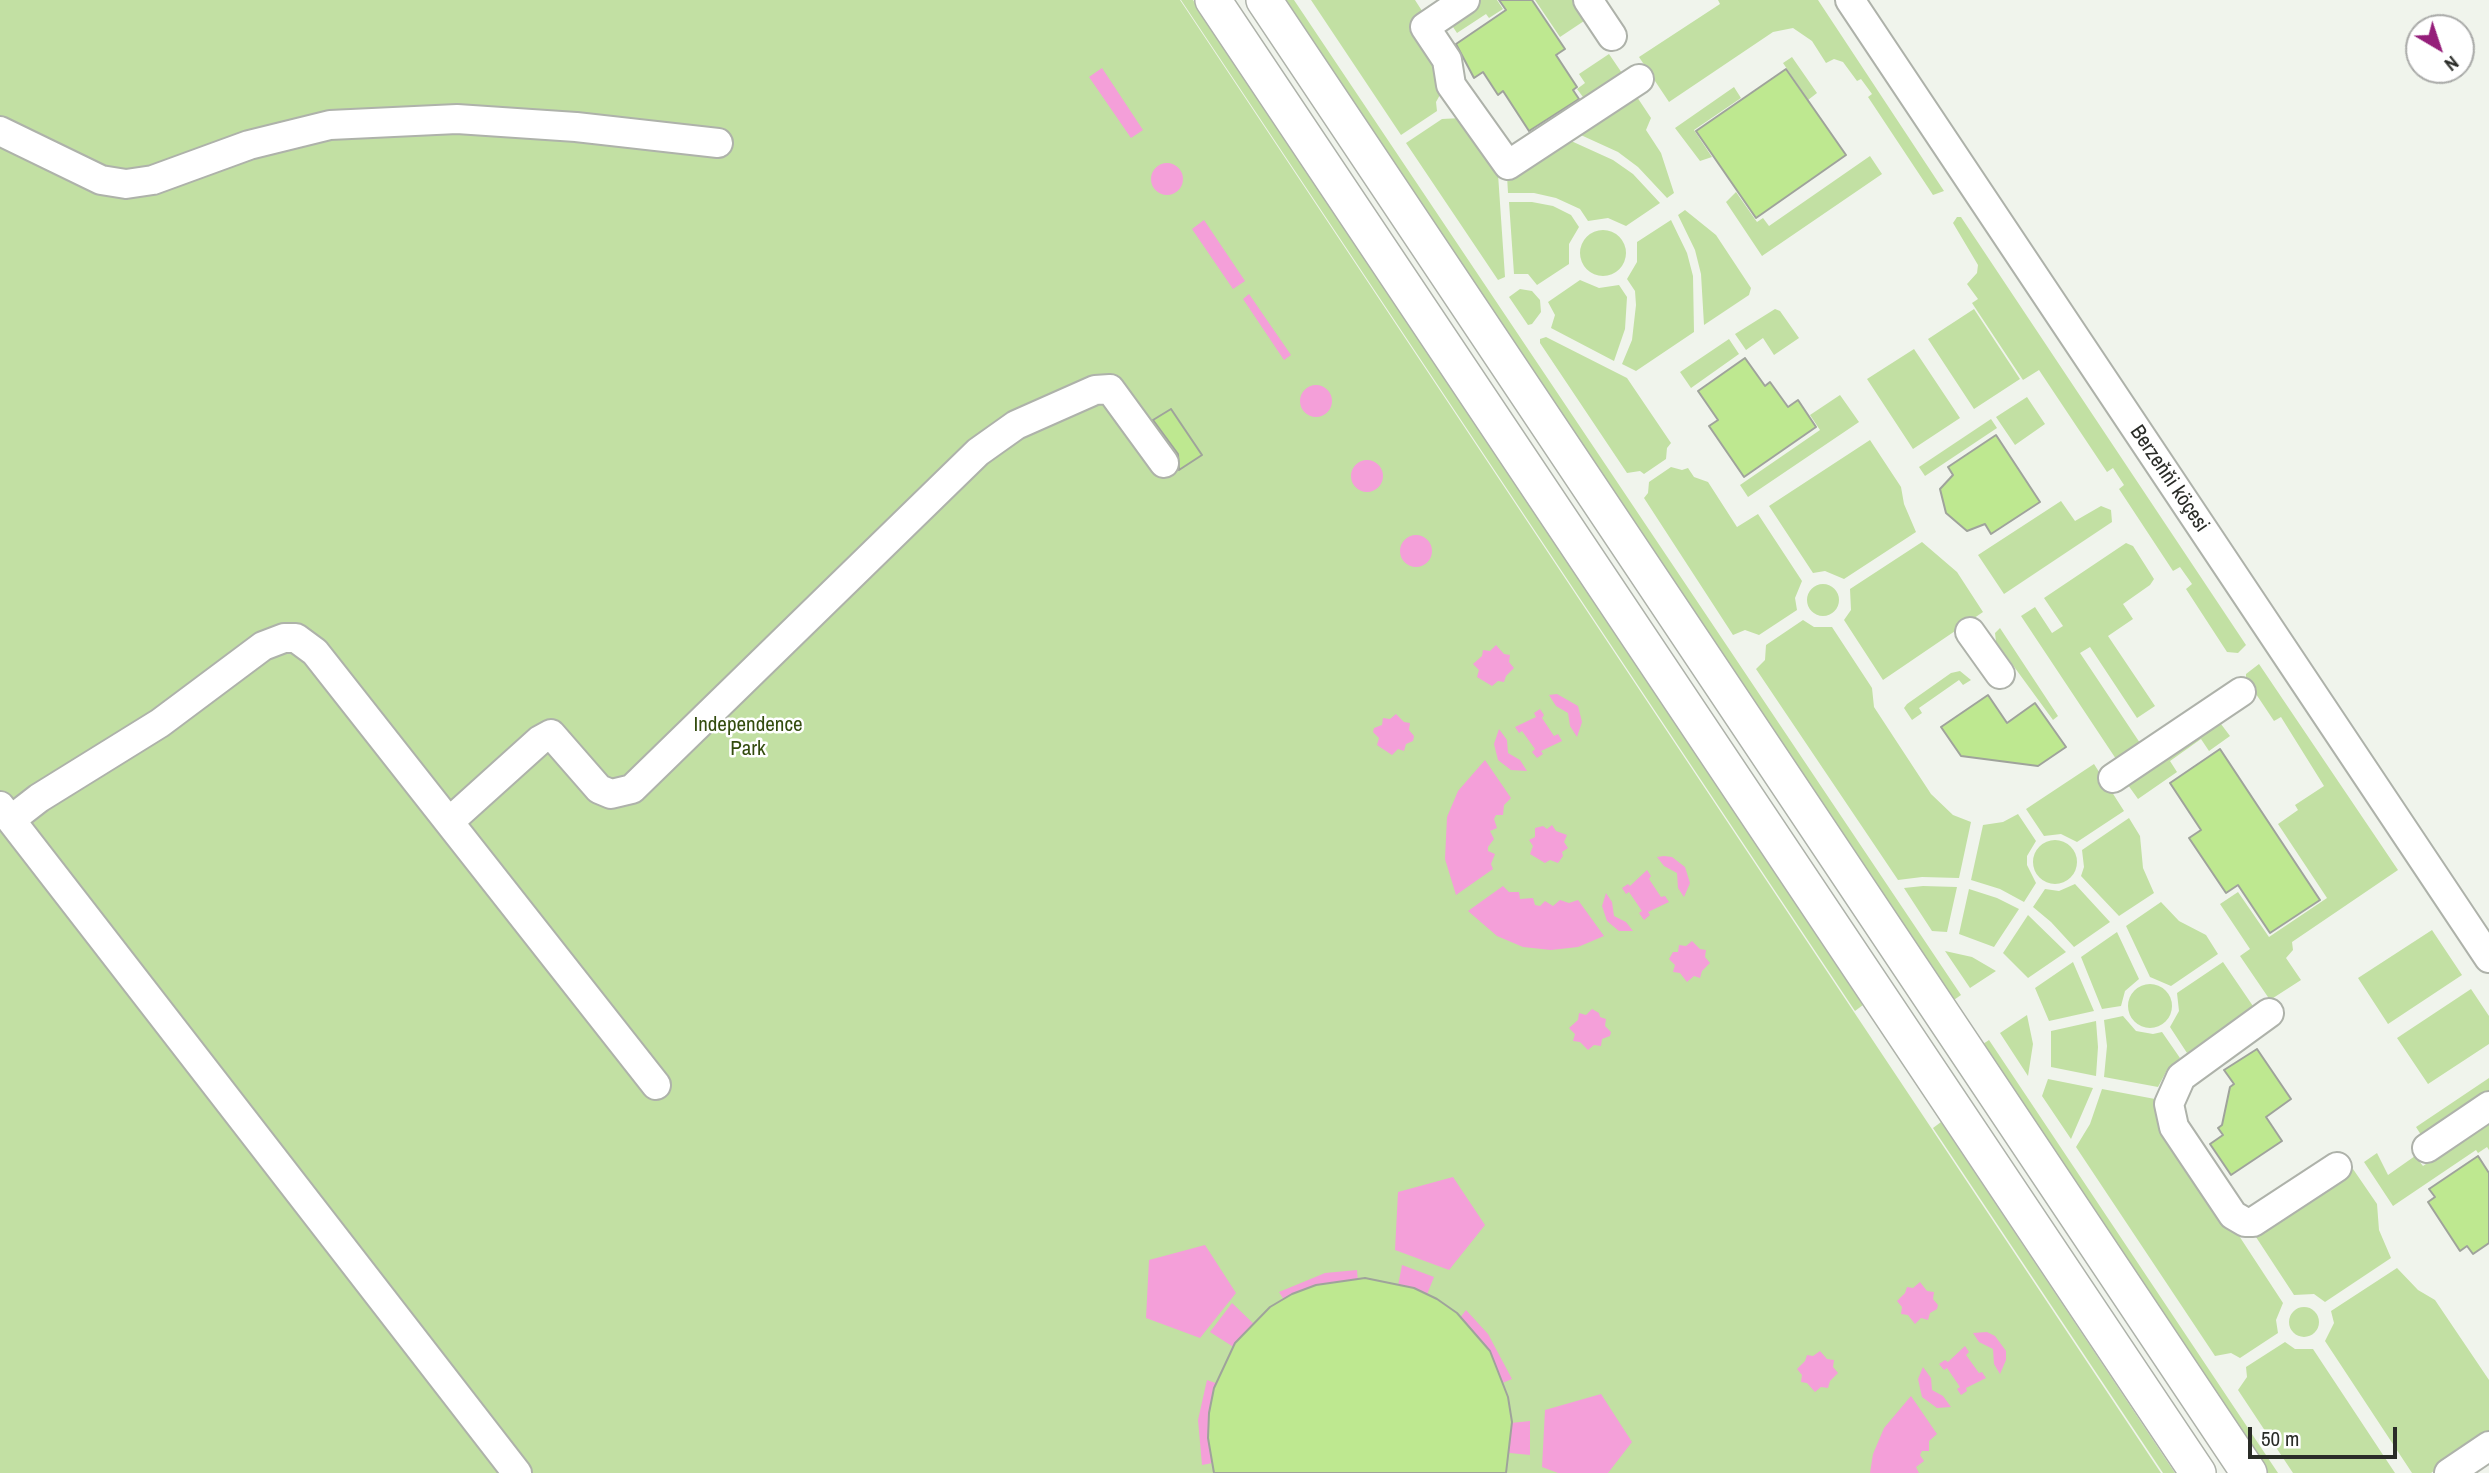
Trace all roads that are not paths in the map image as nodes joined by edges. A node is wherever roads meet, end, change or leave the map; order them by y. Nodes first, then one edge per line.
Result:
1 (1213, 0) edge
2 (1264, 0) edge
3 (1465, 0) edge
4 (1588, 0) edge
5 (1850, 0) edge
6 (1612, 36) dead end
7 (1639, 79) dead end
8 (0, 131) edge
9 (718, 143) dead end
10 (1164, 464) dead end
11 (1970, 632) dead end
12 (2000, 674) dead end
13 (2242, 692) dead end
14 (2113, 778) dead end
15 (6, 812) edge
16 (449, 822) junction
17 (2489, 958) edge
18 (2269, 1013) dead end
19 (656, 1085) dead end
20 (2489, 1106) edge
21 (2427, 1148) dead end
22 (2337, 1167) dead end
23 (2489, 1446) edge
24 (517, 1473) edge
25 (2198, 1473) edge
26 (2249, 1473) edge
27 (2449, 1473) edge

1 - 25 main road
2 - 26 main road
3 - 7 street
4 - 6 street
5 - 17 street, Berzeňňi köçesi
8 - 9 street
10 - 16 street
11 - 12 street
13 - 14 street
15 - 16 street
15 - 24 street
16 - 19 street
18 - 22 street
20 - 21 street
23 - 27 street

